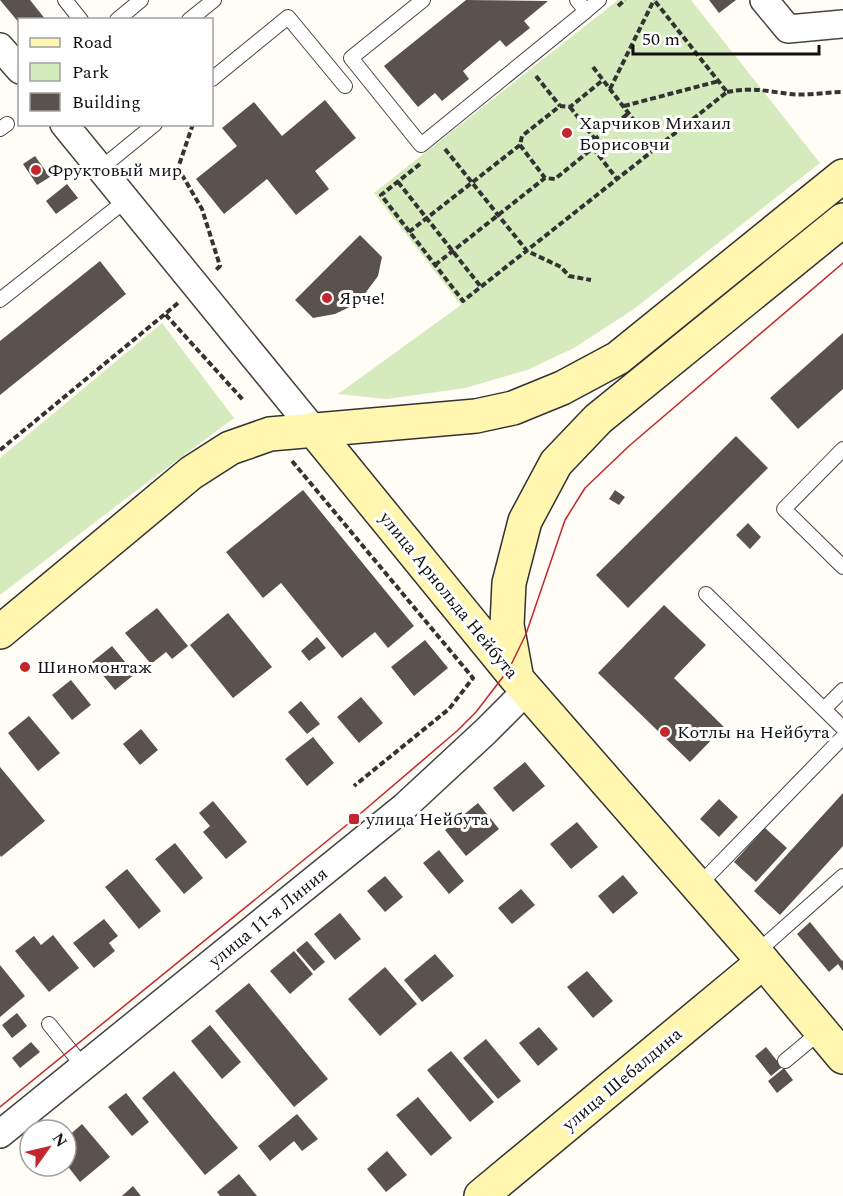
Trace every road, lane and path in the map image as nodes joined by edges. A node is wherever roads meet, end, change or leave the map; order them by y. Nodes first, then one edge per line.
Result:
1 (65, 0) edge
2 (141, 0) edge
3 (214, 0) edge
4 (423, 0) edge
5 (577, 0) edge
6 (600, 0) edge
7 (625, 0) edge
8 (654, 0) edge
9 (764, 0) edge
10 (616, 7) dead end
11 (586, 11) junction
12 (79, 18) edge
13 (119, 18) edge
14 (192, 18) edge
15 (843, 24) edge
16 (0, 47) edge
17 (593, 67) dead end
18 (18, 68) edge
19 (534, 73) dead end
20 (213, 78) edge
21 (603, 80) junction
22 (719, 81) junction
23 (345, 86) dead end
24 (610, 89) junction
25 (727, 92) junction
26 (843, 92) edge
27 (560, 106) junction
28 (624, 106) junction
29 (570, 107) junction
30 (629, 113) junction
31 (636, 123) dead end
32 (66, 126) edge
33 (153, 126) edge
34 (595, 139) junction
35 (519, 145) junction
36 (443, 146) dead end
37 (593, 148) junction
38 (425, 160) dead end
39 (100, 169) junction
40 (843, 176) edge
41 (545, 178) junction
42 (617, 179) junction
43 (398, 182) junction
44 (472, 183) junction
45 (125, 201) junction
46 (498, 215) junction
47 (426, 218) junction
48 (843, 220) edge
49 (409, 232) junction
50 (452, 251) junction
51 (527, 251) junction
52 (435, 265) junction
53 (220, 266) dead end
54 (221, 278) dead end
55 (591, 280) dead end
56 (481, 287) junction
57 (0, 300) edge
58 (165, 314) dead end
59 (313, 429) junction
60 (843, 449) edge
61 (0, 450) edge
62 (291, 460) dead end
63 (843, 567) edge
64 (706, 594) dead end
65 (0, 632) edge
66 (522, 685) junction
67 (843, 690) edge
68 (824, 709) junction
69 (843, 728) edge
70 (843, 737) edge
71 (354, 786) dead end
72 (843, 876) edge
73 (697, 886) junction
74 (760, 958) junction
75 (49, 1024) dead end
76 (821, 1031) junction
77 (843, 1057) edge
78 (785, 1061) dead end
79 (83, 1066) junction
80 (0, 1134) edge
81 (481, 1196) edge

1 - 12 lane
2 - 13 lane
3 - 14 lane
4 - 11 lane
5 - 11 lane
6 - 11 lane
7 - 10 path
8 - 22 path
8 - 24 path
9 - 15 street
16 - 18 street
17 - 21 path
19 - 27 path
20 - 23 lane
21 - 24 path
21 - 29 path
22 - 25 path
22 - 28 path
24 - 28 path
25 - 26 path
25 - 42 path
27 - 29 path
27 - 35 path
28 - 30 path
29 - 34 path
30 - 31 path
30 - 34 path
32 - 39 street, улица Арнольда Нейбута
33 - 39 lane
34 - 37 path
35 - 41 path
35 - 44 path
36 - 44 path
37 - 41 path
37 - 42 path
38 - 43 path
39 - 45 street, улица Арнольда Нейбута
40 - 59 main road
41 - 46 path
42 - 51 path
43 - 47 path
43 - 49 path
44 - 46 path
44 - 47 path
45 - 57 lane
45 - 59 street, улица Арнольда Нейбута
46 - 50 path
46 - 51 path
47 - 49 path
47 - 50 path
48 - 66 main road
49 - 52 path
50 - 52 path
50 - 56 path
51 - 55 path
51 - 56 path
52 - 56 path
53 - 54 path
58 - 61 path
59 - 65 main road
59 - 66 main road, улица Арнольда Нейбута
60 - 63 lane
62 - 71 path
64 - 68 lane
66 - 73 main road, улица Арнольда Нейбута
66 - 79 street, улица 11-я Линия
67 - 68 lane
68 - 69 lane
70 - 73 lane
72 - 74 lane
73 - 74 main road, улица Арнольда Нейбута
74 - 76 main road, улица Арнольда Нейбута
74 - 81 main road, улица Шебалдина
75 - 79 lane
76 - 77 main road, улица Арнольда Нейбута
76 - 78 lane
79 - 80 street, улица 11-я Линия

